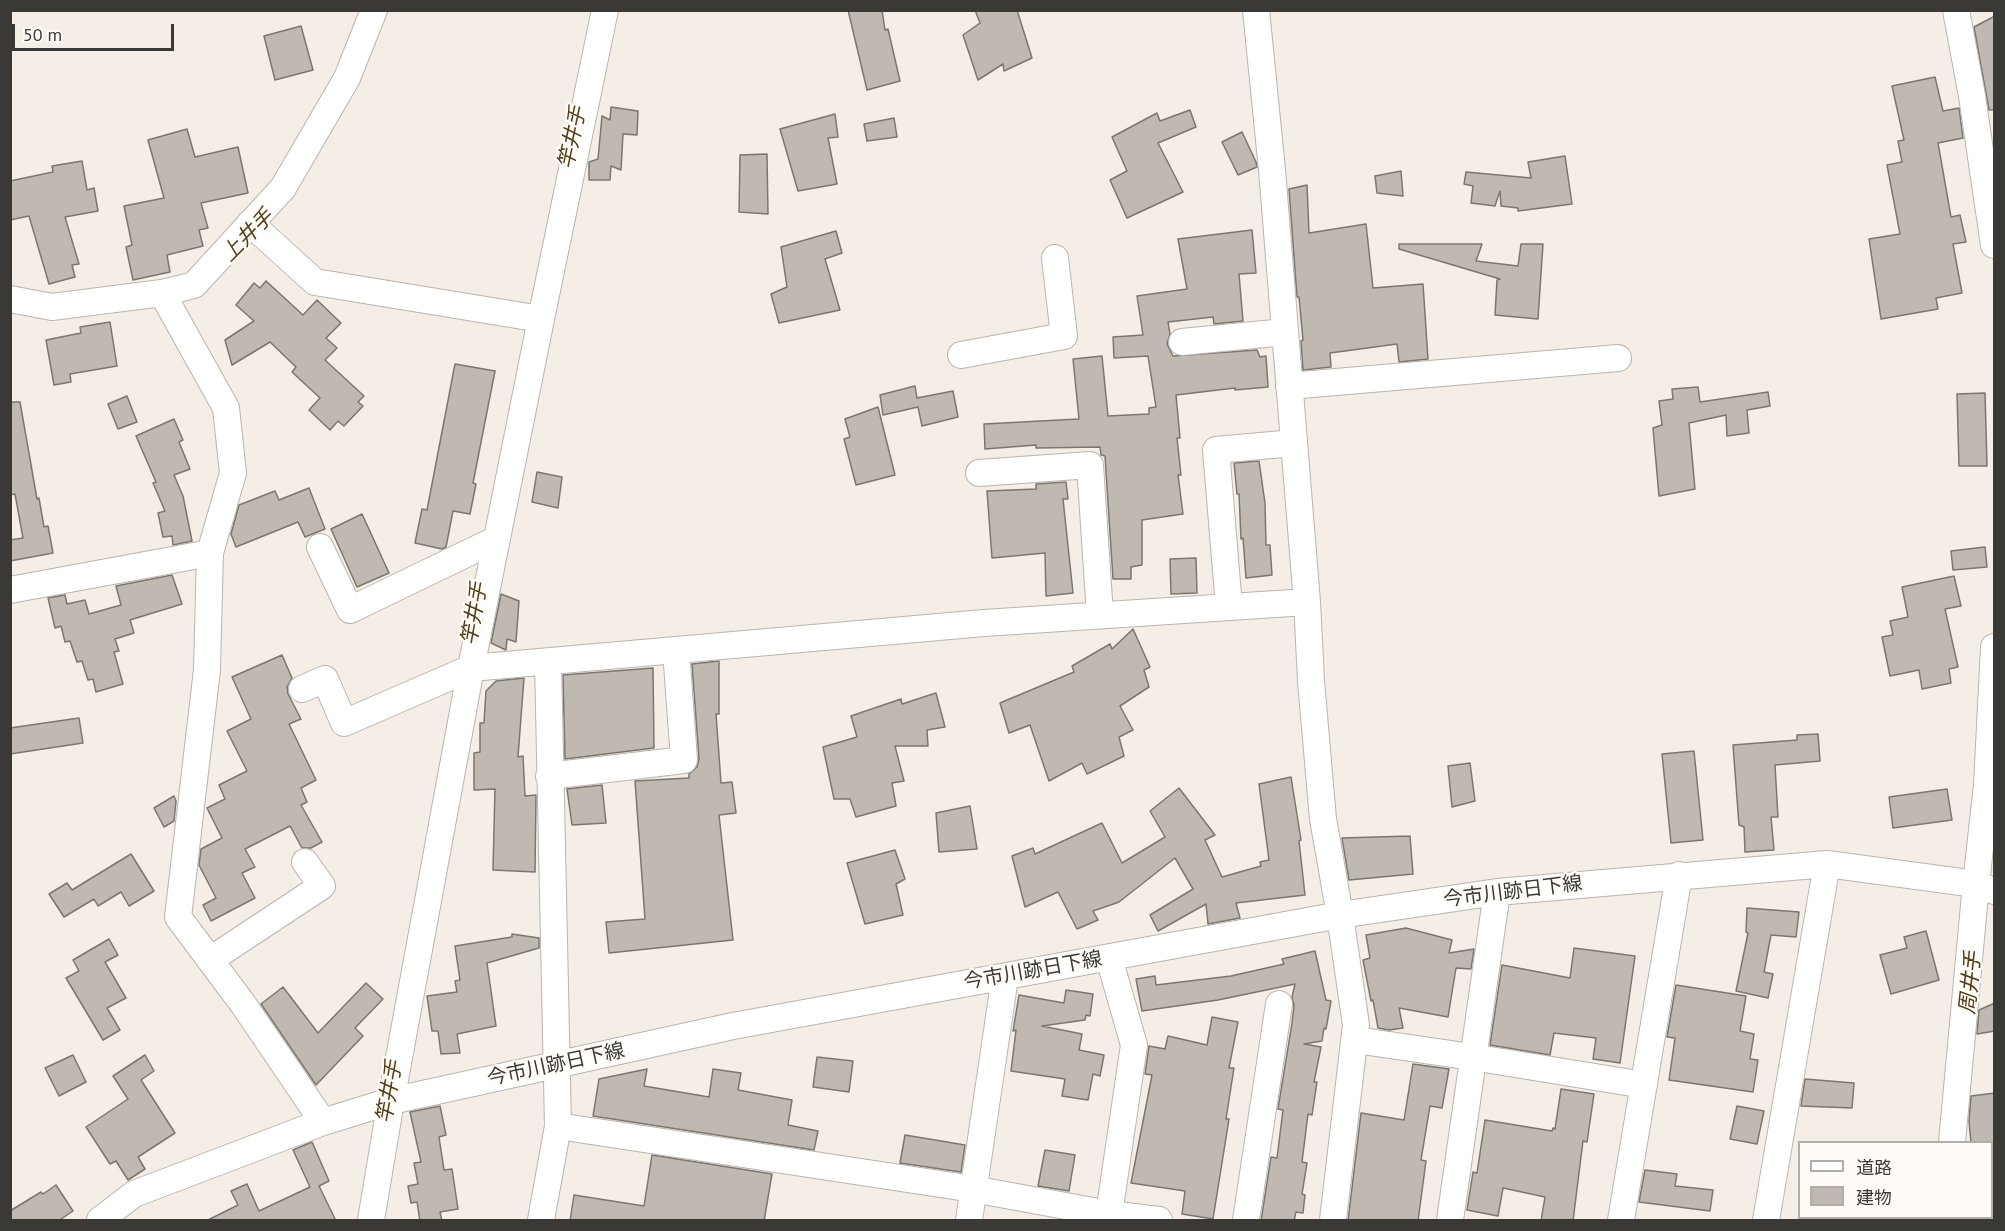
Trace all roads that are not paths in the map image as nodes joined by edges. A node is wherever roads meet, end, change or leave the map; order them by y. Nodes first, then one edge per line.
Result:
1 (374, 10) edge
2 (605, 10) edge
3 (1256, 10) edge
4 (1956, 10) edge
5 (1983, 97) edge
6 (250, 223) junction
7 (1995, 245) edge
8 (1054, 258) dead end
9 (162, 293) junction
10 (10, 300) edge
11 (541, 319) junction
12 (1285, 332) junction
13 (1182, 342) dead end
14 (961, 355) dead end
15 (1618, 358) dead end
16 (1289, 386) junction
17 (1294, 442) junction
18 (979, 473) dead end
19 (497, 539) junction
20 (320, 548) dead end
21 (210, 553) junction
22 (10, 590) edge
23 (1307, 602) junction
24 (1229, 607) junction
25 (1100, 615) junction
26 (1995, 647) edge
27 (676, 650) junction
28 (548, 662) junction
29 (471, 668) junction
30 (302, 689) dead end
31 (549, 776) junction
32 (1991, 784) edge
33 (305, 862) dead end
34 (1827, 864) junction
35 (1678, 875) junction
36 (1985, 887) edge
37 (1497, 892) junction
38 (1340, 915) junction
39 (1108, 957) junction
40 (210, 960) junction
41 (1005, 976) junction
42 (1279, 1004) dead end
43 (1355, 1041) junction
44 (1472, 1057) junction
45 (555, 1066) junction
46 (1644, 1085) junction
47 (391, 1101) junction
48 (323, 1122) junction
49 (558, 1126) junction
50 (1952, 1141) edge
51 (973, 1189) junction
52 (1109, 1214) junction
53 (100, 1221) edge
54 (371, 1221) edge
55 (541, 1221) edge
56 (969, 1221) edge
57 (1159, 1221) edge
58 (1246, 1221) edge
59 (1333, 1221) edge
60 (1450, 1221) edge
61 (1621, 1221) edge
62 (1766, 1221) edge

1 - 6 street
2 - 11 street
3 - 12 street
4 - 5 street
5 - 7 street
6 - 9 street
6 - 11 street
8 - 14 street
9 - 10 street
9 - 21 street
11 - 19 street
12 - 13 street
12 - 16 street
15 - 16 street
16 - 17 street
17 - 23 street
17 - 24 street
18 - 25 street
19 - 20 street
19 - 29 street
21 - 22 street
21 - 40 street
23 - 24 street
23 - 38 street
24 - 25 street
25 - 27 street
26 - 32 street
27 - 28 street
27 - 31 street
28 - 29 street
28 - 31 street
29 - 30 street
29 - 47 street
31 - 45 street
32 - 36 street
33 - 40 street
34 - 35 street, 今市川跡日下線
34 - 36 street, 今市川跡日下線
34 - 62 street
35 - 37 street, 今市川跡日下線
35 - 46 street
36 - 50 street
37 - 38 street, 今市川跡日下線
37 - 44 street
38 - 39 street, 今市川跡日下線
38 - 43 street
39 - 41 street, 今市川跡日下線
39 - 52 street
40 - 48 street
41 - 45 street, 今市川跡日下線
41 - 51 street
42 - 58 street
43 - 44 street
43 - 59 street
44 - 46 street
44 - 60 street
45 - 47 street, 今市川跡日下線
45 - 49 street
46 - 61 street
47 - 48 street, 今市川跡日下線
47 - 54 street
48 - 53 street, 今市川跡日下線
49 - 51 street
49 - 55 street
51 - 52 street
51 - 56 street
52 - 57 street

